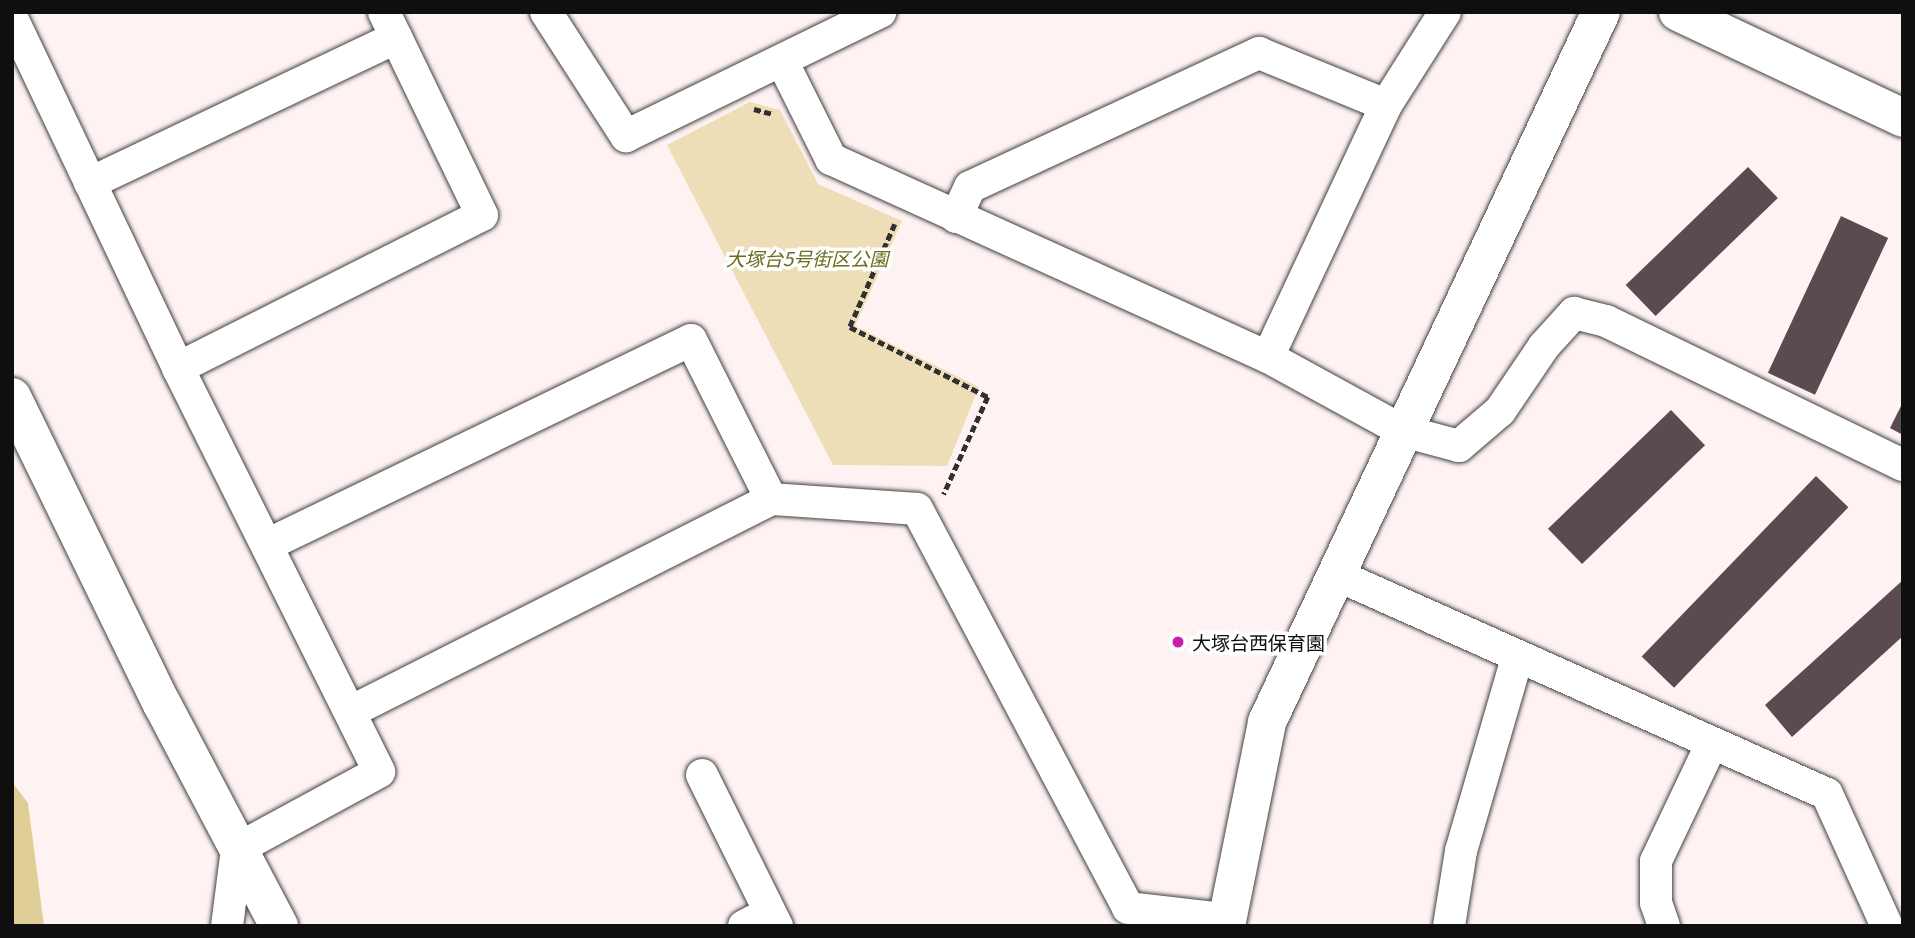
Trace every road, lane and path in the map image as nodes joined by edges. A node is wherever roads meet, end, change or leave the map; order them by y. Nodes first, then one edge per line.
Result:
1 (546, 12) edge
2 (880, 12) edge
3 (1445, 12) edge
4 (1601, 12) edge
5 (1678, 12) edge
6 (12, 18) edge
7 (390, 25) edge
8 (782, 61) junction
9 (1386, 105) junction
10 (751, 108) dead end
11 (776, 115) dead end
12 (1903, 118) edge
13 (90, 183) junction
14 (956, 217) junction
15 (885, 219) dead end
16 (1268, 357) junction
17 (178, 368) junction
18 (12, 397) edge
19 (1404, 431) junction
20 (1903, 465) edge
21 (771, 499) junction
22 (928, 530) junction
23 (267, 545) junction
24 (1339, 576) junction
25 (1517, 658) junction
26 (352, 711) junction
27 (1711, 745) junction
28 (702, 775) dead end
29 (237, 849) junction
30 (764, 921) edge
31 (1225, 923) edge
32 (227, 926) edge
33 (279, 926) edge
34 (1449, 926) edge
35 (1664, 926) edge
36 (1887, 926) edge

1 - 8 street
2 - 8 street
3 - 9 street
4 - 19 street
5 - 12 street
6 - 13 street
7 - 13 street
7 - 17 street
8 - 14 street
9 - 14 street
9 - 16 street
10 - 11 path
13 - 17 street
14 - 16 street
15 - 22 path
16 - 19 street
17 - 23 street
18 - 29 street
19 - 20 street
19 - 24 street
21 - 22 street
21 - 23 street
21 - 26 street
22 - 31 street
23 - 26 street
24 - 25 street
24 - 31 street
25 - 27 street
25 - 34 street
26 - 29 street
27 - 35 street
27 - 36 street
28 - 30 street
29 - 32 street
29 - 33 street

